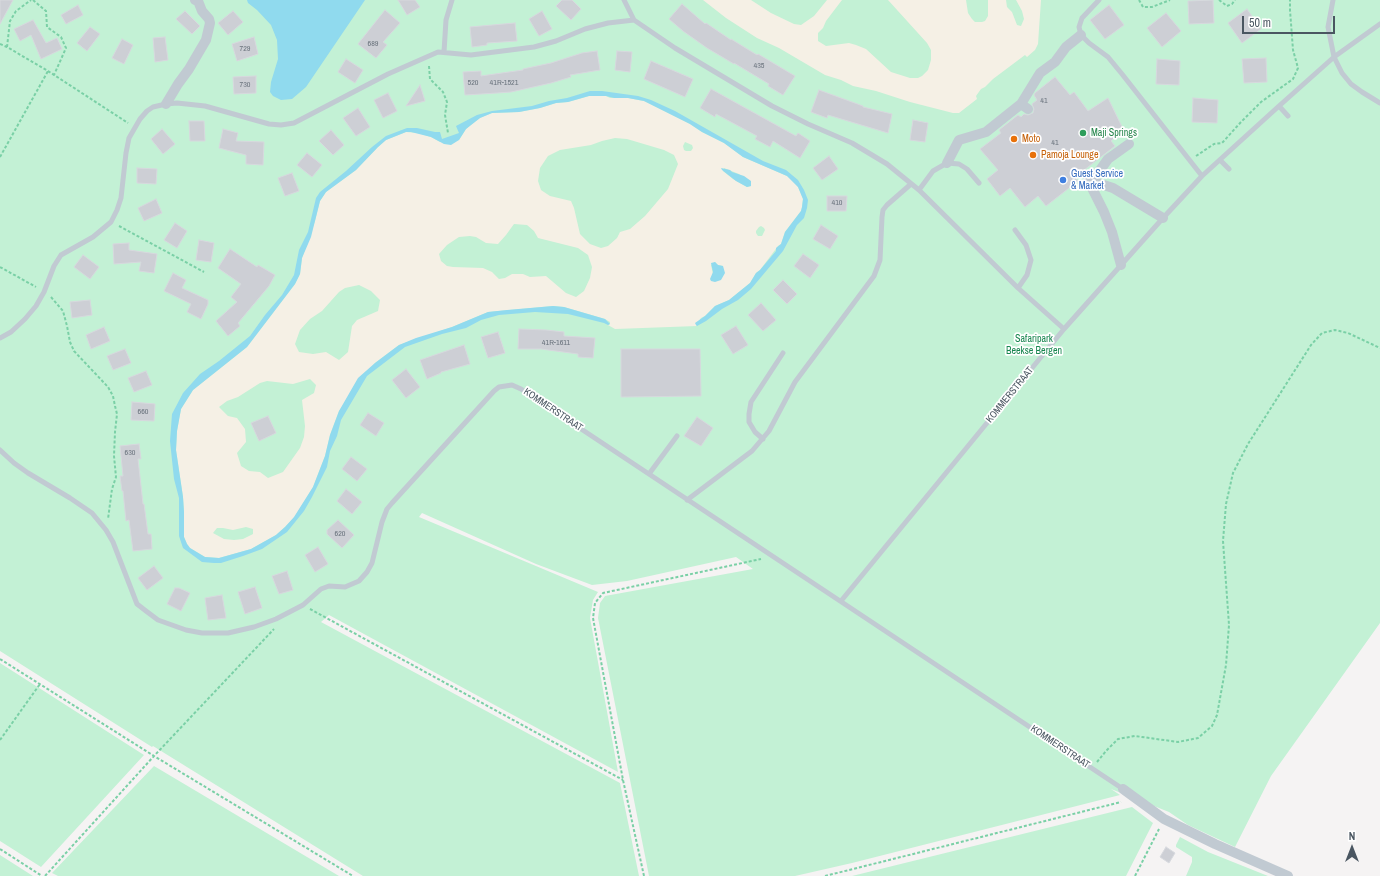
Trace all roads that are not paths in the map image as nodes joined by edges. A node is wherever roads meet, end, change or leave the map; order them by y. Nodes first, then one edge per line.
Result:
1 (195, 0) edge
2 (452, 0) edge
3 (624, 0) edge
4 (1099, 0) edge
5 (1333, 0) edge
6 (634, 20) junction
7 (1380, 24) edge
8 (1081, 35) junction
9 (444, 52) junction
10 (1334, 57) junction
11 (1380, 103) edge
12 (166, 104) junction
13 (1278, 106) junction
14 (1288, 116) dead end
15 (1129, 144) dead end
16 (1220, 160) junction
17 (947, 163) junction
18 (1229, 169) dead end
19 (1202, 176) junction
20 (1088, 180) junction
21 (978, 183) dead end
22 (911, 184) junction
23 (918, 190) junction
24 (1163, 218) junction
25 (1016, 230) dead end
26 (1121, 265) junction
27 (1018, 288) junction
28 (1064, 329) junction
29 (0, 338) edge
30 (783, 353) dead end
31 (676, 436) dead end
32 (764, 439) junction
33 (0, 450) edge
34 (649, 474) junction
35 (687, 500) junction
36 (841, 601) junction
37 (1123, 789) joint
38 (1288, 876) edge

1 - 12 street
2 - 9 lane
3 - 6 lane
4 - 8 lane
5 - 10 lane
6 - 9 lane
6 - 22 lane
7 - 10 lane, KOMMERSTRAAT
8 - 17 street
8 - 19 lane
9 - 12 lane
10 - 11 lane
10 - 13 lane, KOMMERSTRAAT
12 - 29 lane
13 - 14 lane
13 - 16 lane, KOMMERSTRAAT
15 - 20 street
16 - 18 lane
16 - 19 lane, KOMMERSTRAAT
17 - 21 lane
17 - 23 lane
19 - 24 lane, KOMMERSTRAAT
20 - 24 street
20 - 26 street
22 - 23 lane
22 - 32 lane
23 - 27 lane
24 - 26 lane, KOMMERSTRAAT
25 - 27 lane
26 - 28 lane, KOMMERSTRAAT
27 - 28 lane
28 - 36 lane, KOMMERSTRAAT
30 - 32 lane
31 - 34 lane
32 - 35 lane
33 - 34 lane, KOMMERSTRAAT
34 - 35 lane, KOMMERSTRAAT
35 - 36 lane, KOMMERSTRAAT
36 - 37 lane, KOMMERSTRAAT
37 - 38 street, KOMMERSTRAAT

